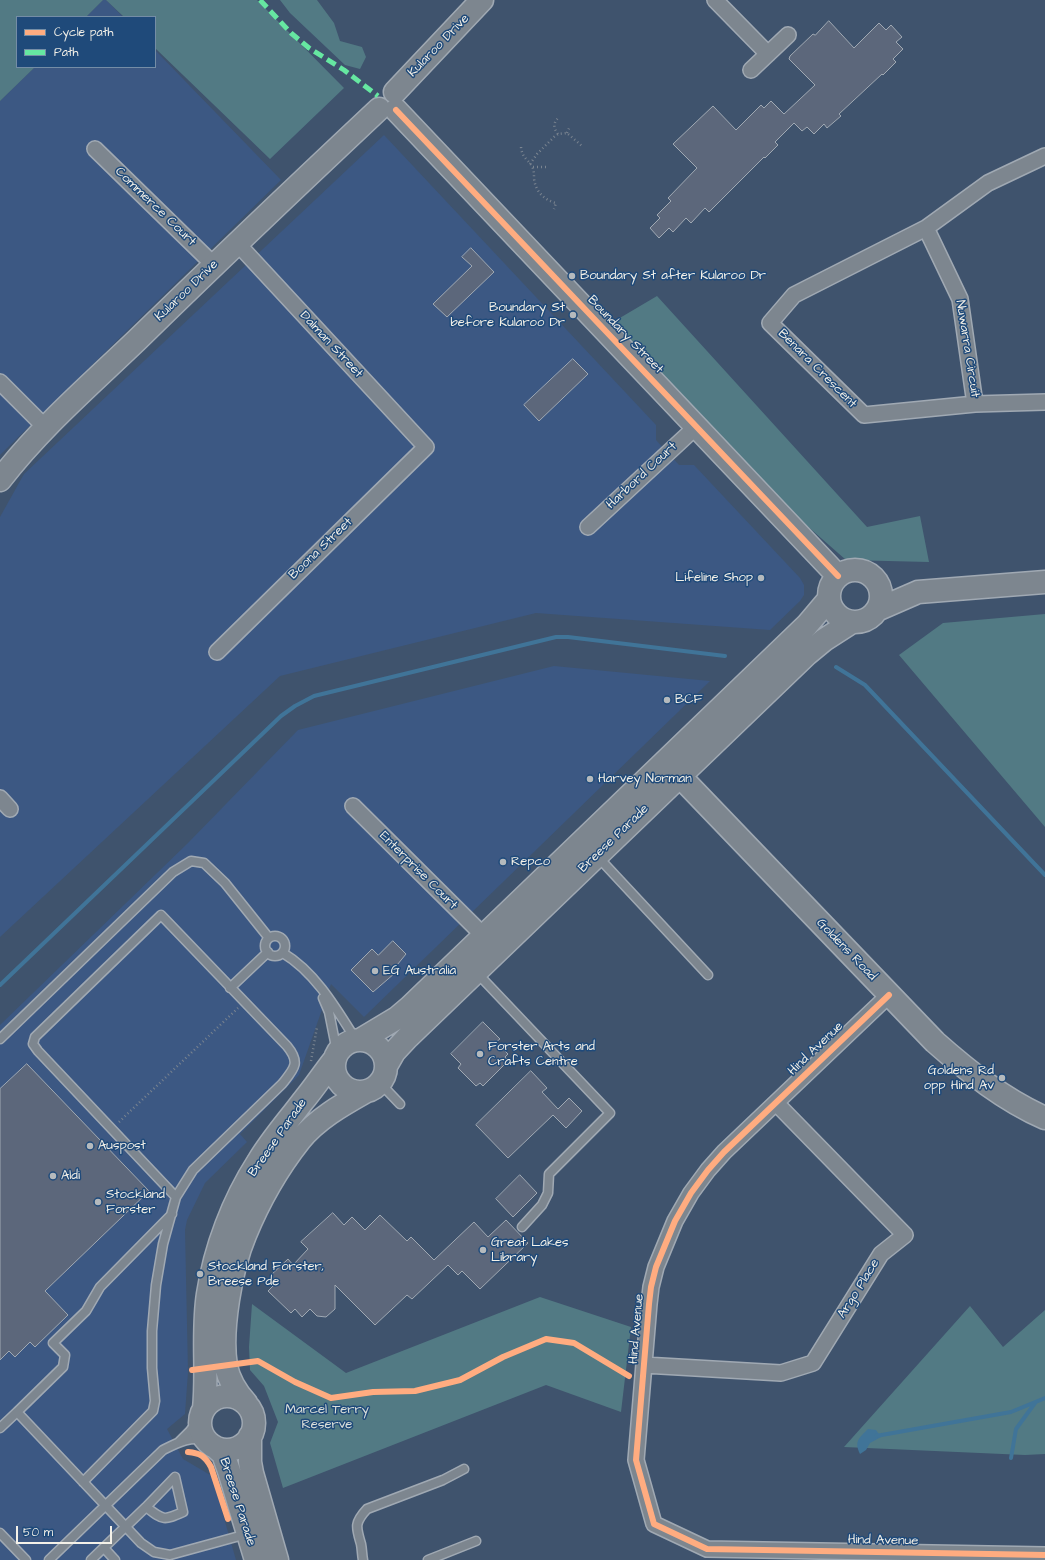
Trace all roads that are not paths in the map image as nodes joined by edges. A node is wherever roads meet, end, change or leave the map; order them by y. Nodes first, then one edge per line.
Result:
1 (482, 0) edge
2 (715, 0) edge
3 (788, 35) dead end
4 (768, 54) junction
5 (751, 70) dead end
6 (390, 103) junction
7 (95, 149) dead end
8 (1045, 156) edge
9 (926, 228) junction
10 (237, 243) junction
11 (214, 265) junction
12 (0, 382) edge
13 (1045, 402) edge
14 (975, 404) junction
15 (697, 426) junction
16 (45, 427) junction
17 (426, 447) joint
18 (0, 480) edge
19 (588, 527) dead end
20 (838, 576) junction
21 (876, 579) junction
22 (1045, 582) edge
23 (918, 592) junction
24 (829, 599) junction
25 (879, 609) junction
26 (852, 622) junction
27 (217, 652) dead end
28 (672, 768) junction
29 (353, 806) dead end
30 (596, 856) junction
31 (483, 935) junction
32 (270, 938) junction
33 (268, 952) junction
34 (282, 953) junction
35 (475, 971) junction
36 (708, 974) dead end
37 (317, 984) junction
38 (230, 988) junction
39 (889, 995) junction
40 (0, 1039) edge
41 (359, 1040) junction
42 (335, 1056) junction
43 (377, 1080) junction
44 (776, 1103) junction
45 (400, 1104) dead end
46 (1045, 1118) edge
47 (176, 1196) junction
48 (172, 1214) junction
49 (522, 1228) dead end
50 (644, 1366) junction
51 (246, 1403) junction
52 (17, 1412) junction
53 (202, 1413) junction
54 (0, 1428) edge
55 (250, 1436) junction
56 (178, 1442) junction
57 (211, 1444) junction
58 (464, 1469) dead end
59 (82, 1482) junction
60 (105, 1506) junction
61 (146, 1507) junction
62 (126, 1527) junction
63 (0, 1533) edge
64 (248, 1534) junction
65 (476, 1541) dead end
66 (104, 1548) junction
67 (1045, 1555) edge
68 (180, 1556) edge
69 (167, 1558) edge
70 (26, 1560) edge
71 (49, 1560) edge
72 (92, 1560) edge
73 (115, 1560) edge
74 (256, 1560) edge
75 (278, 1560) edge
76 (363, 1560) edge
77 (428, 1560) edge

1 - 6 main road, Kularoo Drive
2 - 4 street
3 - 4 street
4 - 5 street
6 - 10 main road, Kularoo Drive
6 - 15 main road, Boundary Street
7 - 11 street, Commerce Court
8 - 9 street
9 - 14 street, Nuwarra Circuit
9 - 14 street, Benara Crescent
10 - 11 main road, Kularoo Drive
10 - 17 street, Dalman Street
11 - 16 main road, Kularoo Drive
12 - 16 street
13 - 14 street, Nuwarra Circuit
15 - 19 street, Harbord Court
15 - 20 main road, Boundary Street
16 - 18 main road, Kularoo Drive
17 - 27 street, Boona Street
20 - 21 main road
20 - 24 main road
21 - 23 main road
21 - 25 main road
22 - 23 main road
23 - 25 main road
24 - 26 main road
24 - 28 main road, Breese Parade
25 - 26 main road
26 - 28 main road, Breese Parade
28 - 30 main road, Breese Parade
28 - 31 main road, Breese Parade
28 - 39 main road, Goldens Road
29 - 31 street, Enterprise Court
30 - 35 main road, Breese Parade
30 - 36 lane
31 - 41 main road, Breese Parade
32 - 33 lane
32 - 34 lane
32 - 40 lane
33 - 34 lane
33 - 38 lane
34 - 37 lane
35 - 43 main road, Breese Parade
35 - 49 lane
37 - 41 lane
37 - 42 lane
38 - 47 lane
38 - 47 lane
39 - 44 street, Hind Avenue
39 - 46 main road, Goldens Road
41 - 42 main road
41 - 43 main road
42 - 43 main road
42 - 53 main road, Breese Parade
43 - 45 lane
43 - 51 main road, Breese Parade
44 - 50 street, Hind Avenue
44 - 50 street, Argo Place
47 - 48 lane
48 - 52 lane
48 - 59 lane
50 - 67 street, Hind Avenue
51 - 53 main road
51 - 55 main road
52 - 54 lane
52 - 59 lane
53 - 56 lane
53 - 57 main road
55 - 57 main road
55 - 75 main road, Breese Parade
56 - 57 lane
56 - 60 lane
57 - 64 main road, Breese Parade
58 - 76 lane
59 - 60 lane
60 - 62 lane
60 - 71 lane
61 - 61 lane
61 - 62 lane
62 - 66 lane
62 - 69 lane
63 - 70 lane
64 - 68 lane
64 - 74 main road, Breese Parade
65 - 77 lane
66 - 72 lane
66 - 73 lane
68 - 69 lane

